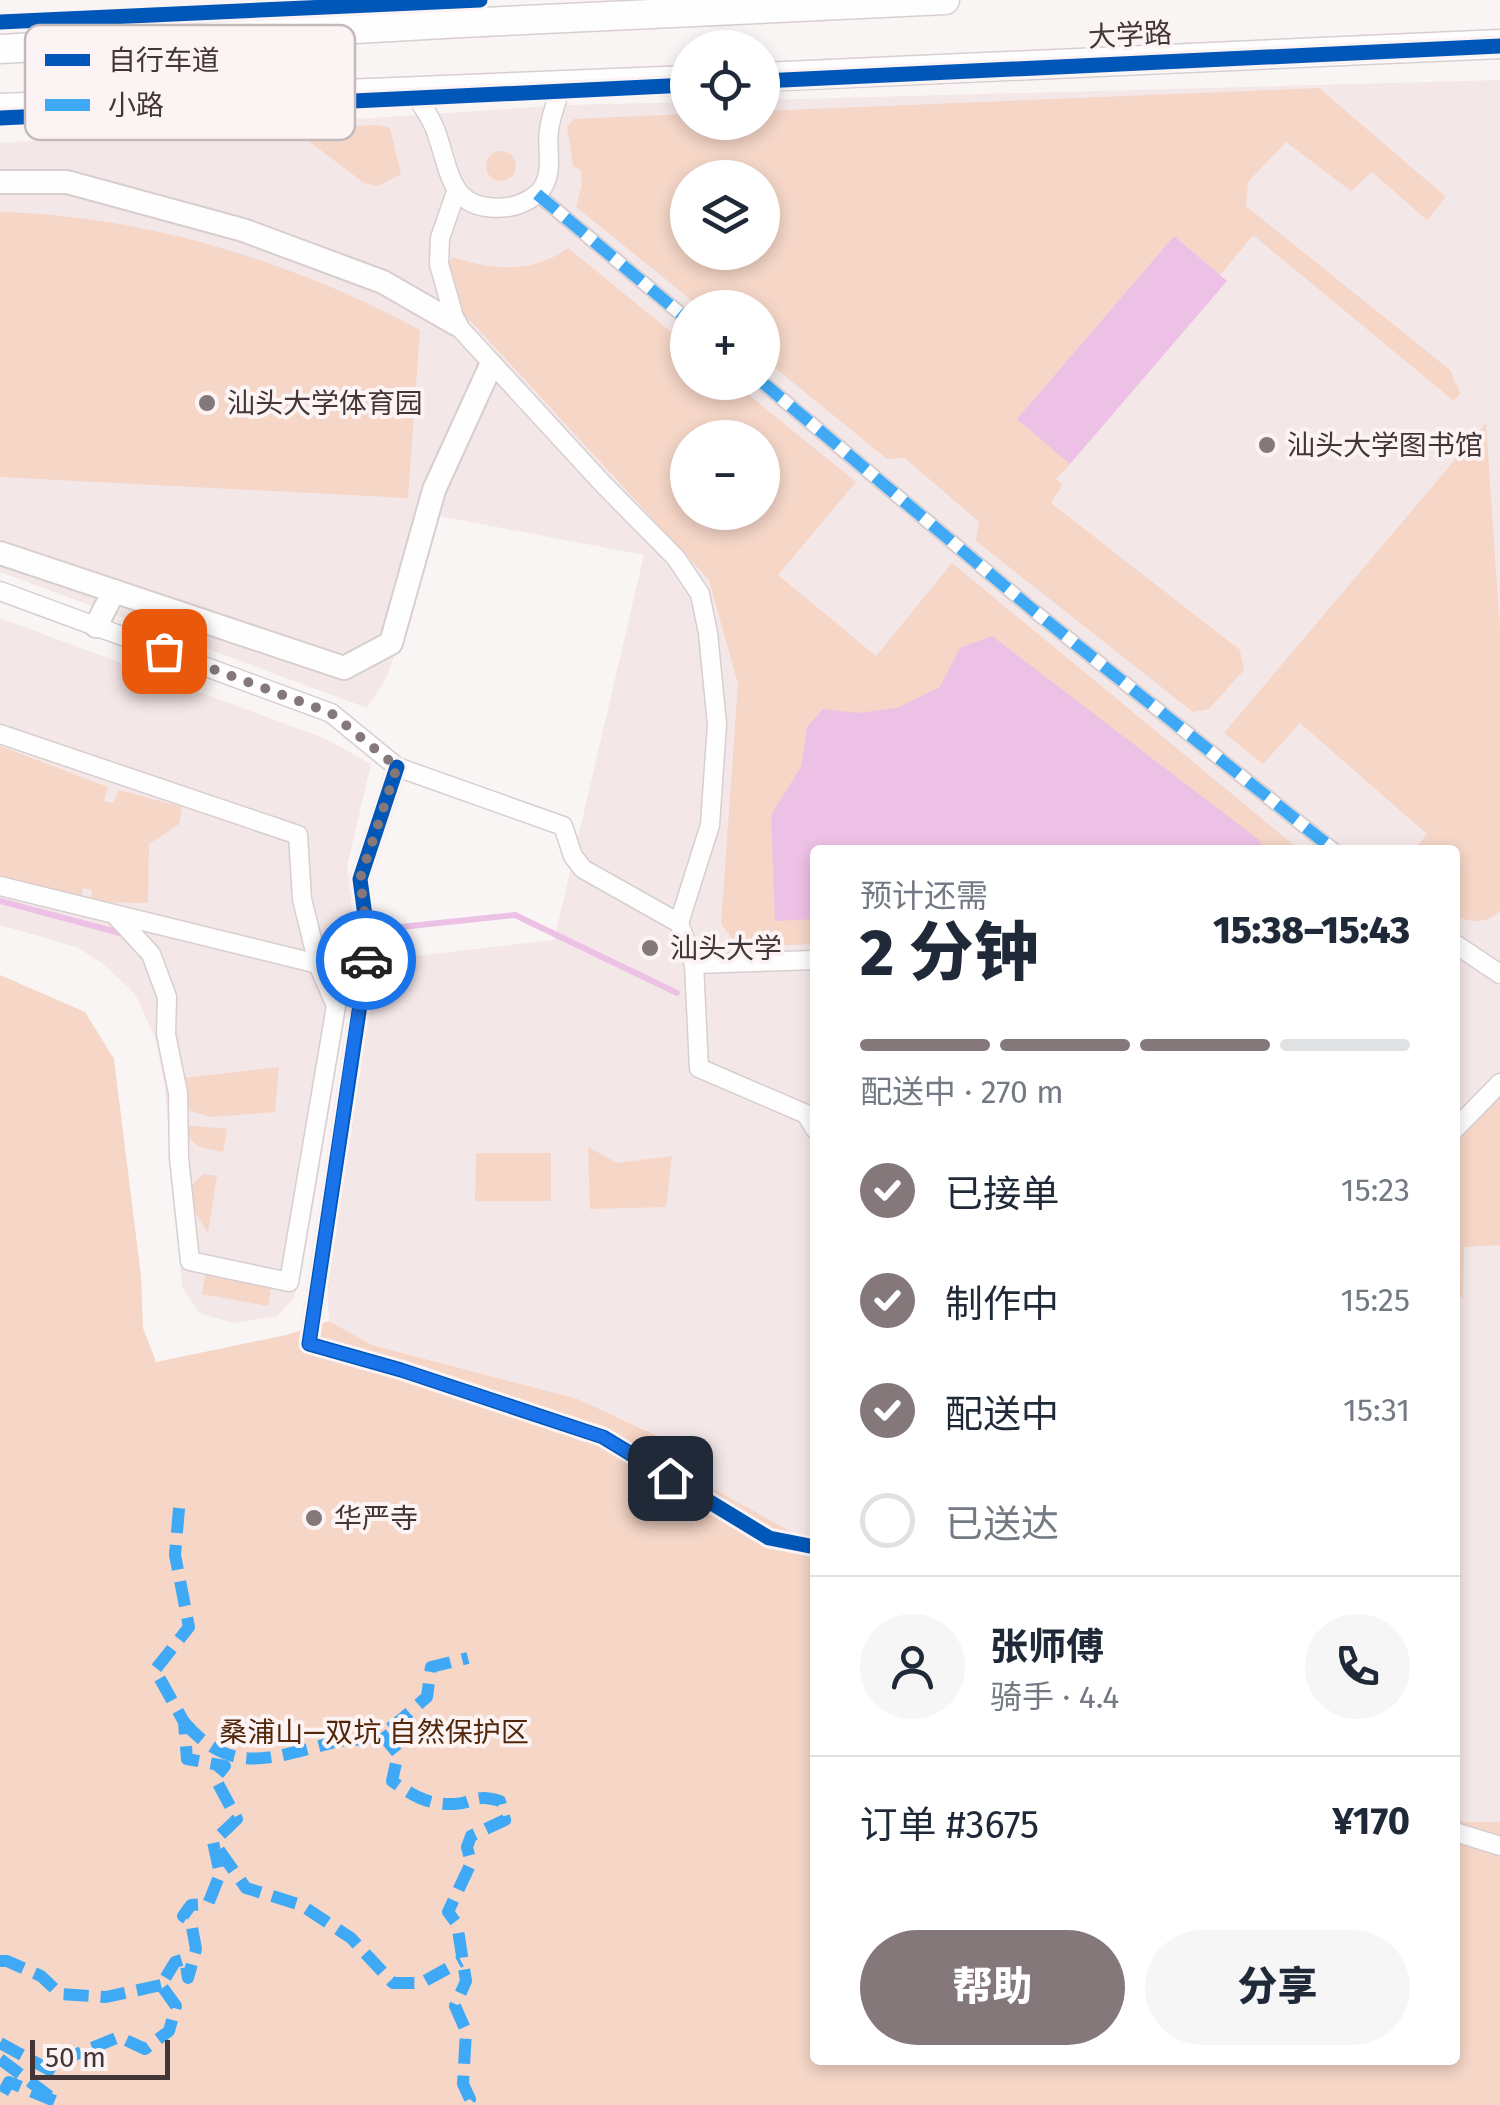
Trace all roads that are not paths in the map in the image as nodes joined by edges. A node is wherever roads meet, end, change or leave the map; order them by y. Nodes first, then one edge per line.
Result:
1 (945, 0) edge
2 (355, 28) edge
3 (1500, 44) edge
4 (25, 48) edge
5 (0, 49) edge
6 (780, 76) edge
7 (670, 81) edge
8 (562, 86) junction
9 (411, 89) junction
10 (355, 92) edge
11 (25, 107) edge
12 (0, 108) edge
13 (0, 182) edge
14 (456, 192) junction
15 (536, 194) junction
16 (670, 305) edge
17 (456, 324) junction
18 (491, 365) junction
19 (780, 397) edge
20 (0, 552) edge
21 (0, 591) edge
22 (114, 591) junction
23 (96, 626) junction
24 (0, 734) edge
25 (397, 767) junction
26 (1328, 845) edge
27 (0, 886) edge
28 (114, 914) junction
29 (679, 923) junction
30 (1460, 947) edge
31 (810, 960) edge
32 (318, 964) junction
33 (694, 964) junction
34 (1500, 974) edge
35 (1500, 1083) edge
36 (810, 1121) edge
37 (1460, 1124) edge
38 (810, 1546) edge
39 (1460, 1834) edge
40 (1500, 1846) edge

1 - 2 highway
3 - 6 highway, 大学路
4 - 5 highway
7 - 8 highway
8 - 9 highway
8 - 15 street
9 - 10 highway
9 - 14 street
11 - 12 highway
13 - 17 street
14 - 15 street
14 - 17 street
15 - 16 street
17 - 18 street
18 - 22 street
18 - 29 street
19 - 26 street
20 - 22 street
21 - 23 street
22 - 23 street
23 - 25 street
24 - 32 street
25 - 29 street
25 - 38 street
27 - 28 street
28 - 32 street
28 - 32 street
29 - 33 street
30 - 34 street
31 - 33 street
33 - 36 street
35 - 37 street
39 - 40 street

